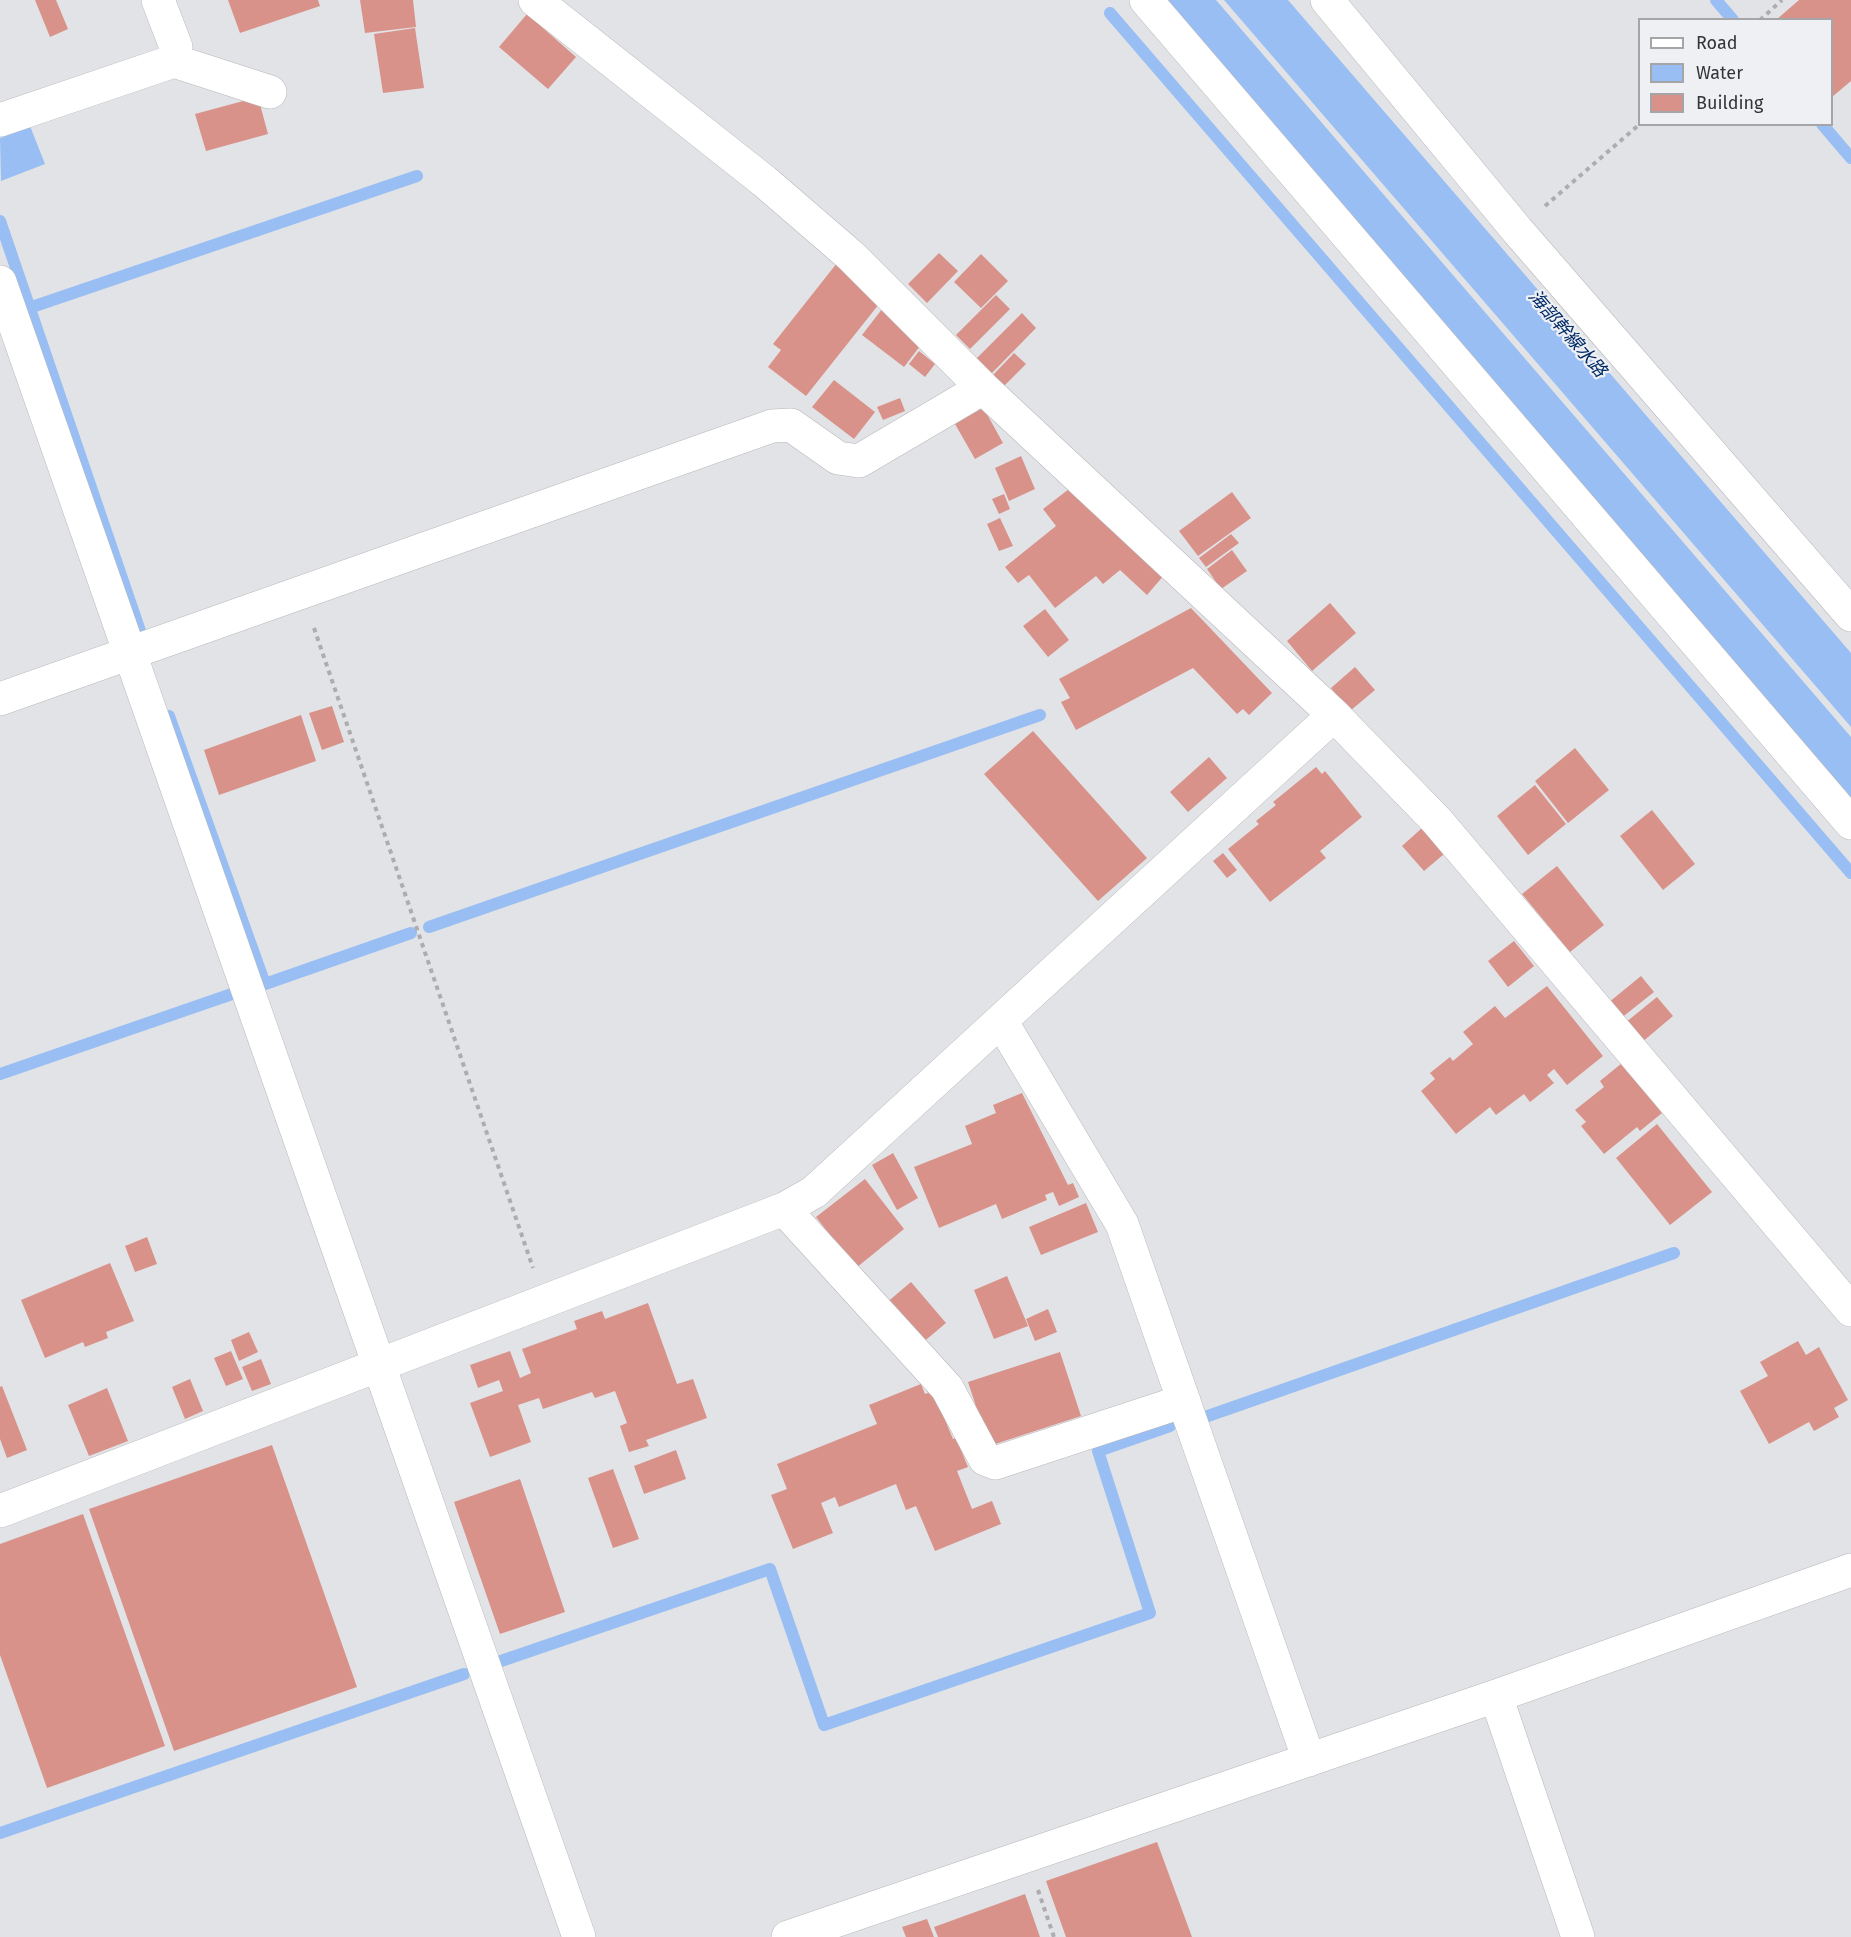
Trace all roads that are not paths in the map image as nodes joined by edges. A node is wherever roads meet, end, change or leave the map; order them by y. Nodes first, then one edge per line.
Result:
1 (158, 0) edge
2 (535, 0) edge
3 (1146, 0) edge
4 (1327, 0) edge
5 (174, 61) junction
6 (270, 92) dead end
7 (0, 120) edge
8 (0, 282) edge
9 (983, 388) junction
10 (1851, 615) edge
11 (130, 654) junction
12 (0, 699) edge
13 (1334, 715) junction
14 (1851, 823) edge
15 (1001, 1021) junction
16 (784, 1209) junction
17 (1851, 1310) edge
18 (379, 1365) junction
19 (1184, 1401) junction
20 (0, 1511) edge
21 (1851, 1570) edge
22 (1496, 1696) junction
23 (1309, 1760) junction
24 (579, 1937) edge
25 (788, 1937) edge
26 (1578, 1937) edge

1 - 5 street
2 - 9 street
3 - 14 street
4 - 10 street
5 - 6 street
5 - 7 street
8 - 11 street
9 - 11 street
9 - 13 street
11 - 12 street
11 - 18 street
13 - 15 street
13 - 17 street
15 - 16 street
15 - 19 street
16 - 18 street
16 - 19 street
18 - 20 street
18 - 24 street
19 - 23 street
21 - 22 street
22 - 23 street
22 - 26 street
23 - 25 street

